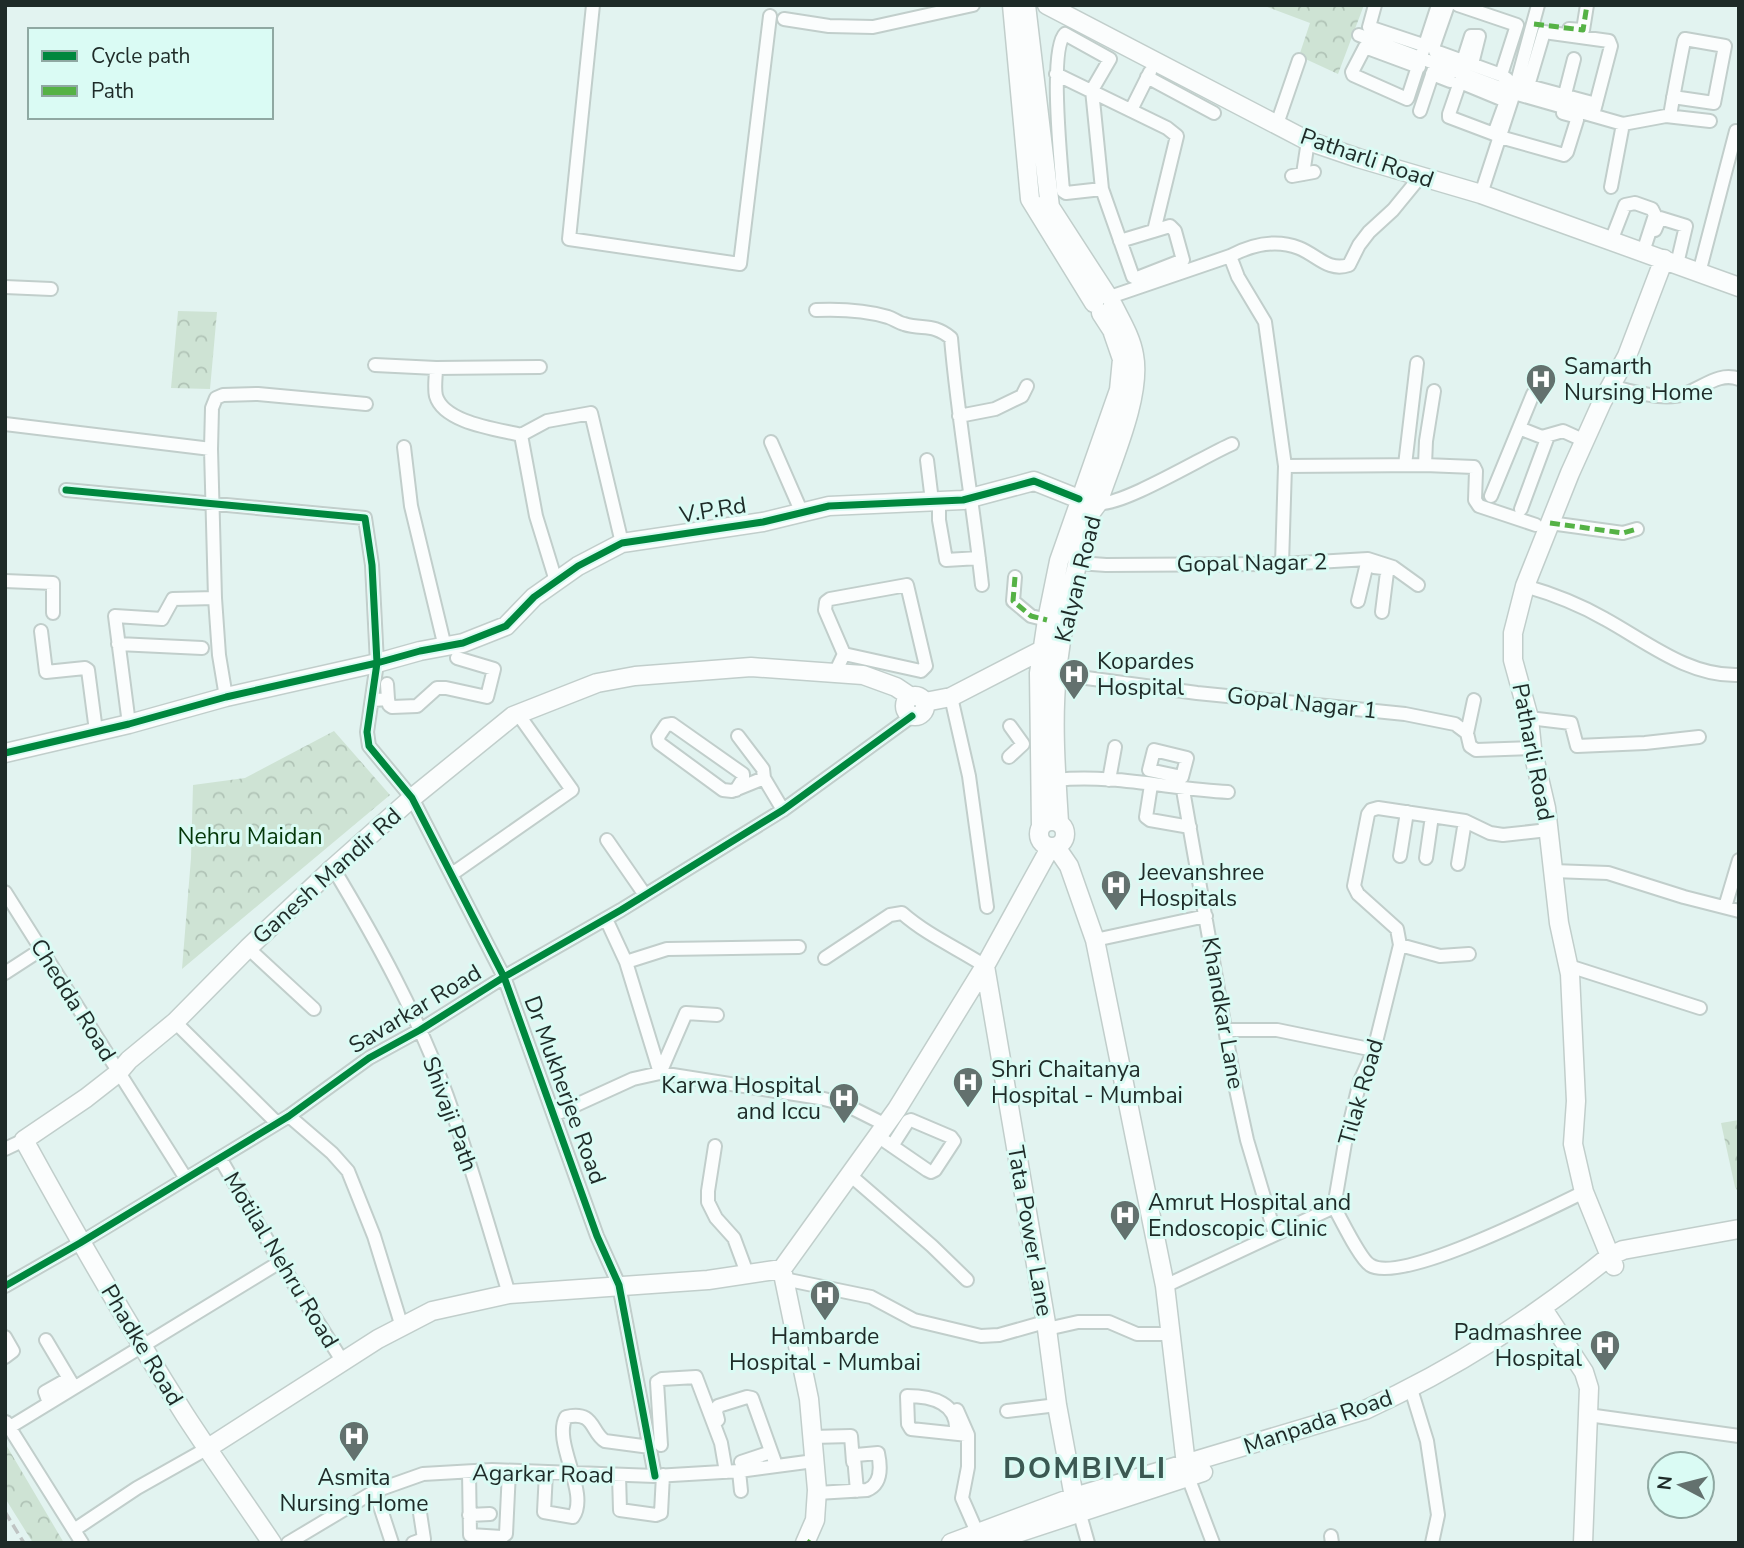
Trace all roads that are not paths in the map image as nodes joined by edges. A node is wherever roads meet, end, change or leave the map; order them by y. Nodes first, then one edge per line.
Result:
1 (593, 5) edge
2 (974, 5) edge
3 (1012, 5) edge
4 (1026, 5) edge
5 (1047, 5) edge
6 (1375, 5) edge
7 (1438, 5) edge
8 (1448, 5) edge
9 (1458, 5) edge
10 (1538, 5) edge
11 (1587, 5) edge
12 (1535, 24) junction
13 (1359, 35) dead end
14 (1422, 57) junction
15 (1300, 60) dead end
16 (1574, 60) dead end
17 (1434, 69) junction
18 (1151, 70) junction
19 (1462, 72) junction
20 (1056, 74) junction
21 (1501, 75) junction
22 (1180, 85) junction
23 (1484, 86) junction
24 (1092, 90) junction
25 (1524, 95) junction
26 (1673, 97) junction
27 (1558, 104) junction
28 (1131, 110) junction
29 (1595, 110) junction
30 (1420, 111) dead end
31 (1214, 113) dead end
32 (1670, 116) junction
33 (1710, 121) dead end
34 (1277, 124) junction
35 (1623, 124) junction
36 (1736, 131) dead end
37 (1500, 137) junction
38 (1308, 141) junction
39 (1303, 174) dead end
40 (1420, 177) junction
41 (1611, 187) dead end
42 (1102, 189) junction
43 (1480, 194) junction
44 (1154, 231) junction
45 (1120, 241) junction
46 (1611, 241) junction
47 (1230, 256) junction
48 (1658, 257) junction
49 (1699, 273) junction
50 (1159, 275) junction
51 (5, 287) edge
52 (1739, 287) edge
53 (51, 289) dead end
54 (1105, 302) junction
55 (816, 310) dead end
56 (1417, 363) dead end
57 (375, 365) dead end
58 (540, 367) dead end
59 (436, 368) junction
60 (1739, 379) edge
61 (1027, 386) dead end
62 (1611, 387) junction
63 (1434, 391) dead end
64 (1533, 394) dead end
65 (366, 404) dead end
66 (959, 416) junction
67 (5, 424) edge
68 (1519, 428) junction
69 (521, 435) junction
70 (1548, 436) junction
71 (1585, 441) junction
72 (771, 442) dead end
73 (1233, 444) dead end
74 (404, 447) dead end
75 (211, 449) junction
76 (928, 460) dead end
77 (1425, 465) junction
78 (1285, 466) junction
79 (1405, 466) junction
80 (1476, 474) junction
81 (1498, 480) junction
82 (66, 490) dead end
83 (1491, 496) dead end
84 (972, 498) junction
85 (1079, 499) junction
86 (936, 501) junction
87 (1098, 503) junction
88 (213, 504) junction
89 (1521, 509) dead end
90 (802, 513) junction
91 (1543, 524) junction
92 (1637, 529) dead end
93 (622, 543) junction
94 (979, 558) junction
95 (1078, 563) junction
96 (1367, 563) junction
97 (1282, 565) junction
98 (1015, 578) dead end
99 (5, 582) edge
100 (556, 582) junction
101 (982, 585) dead end
102 (1418, 585) dead end
103 (1525, 586) junction
104 (215, 598) junction
105 (1359, 601) dead end
106 (1382, 612) dead end
107 (53, 613) dead end
108 (1047, 620) junction
109 (41, 631) dead end
110 (118, 644) junction
111 (202, 648) dead end
112 (1042, 650) junction
113 (453, 654) junction
114 (844, 654) junction
115 (377, 663) junction
116 (835, 673) junction
117 (1056, 674) junction
118 (1739, 675) edge
119 (387, 684) dead end
120 (951, 696) junction
121 (226, 697) junction
122 (388, 699) junction
123 (918, 699) junction
124 (373, 700) junction
125 (1474, 700) dead end
126 (518, 714) junction
127 (912, 716) joint
128 (1529, 718) junction
129 (129, 724) junction
130 (1010, 726) dead end
131 (96, 732) junction
132 (1467, 733) junction
133 (738, 736) dead end
134 (1699, 737) dead end
135 (1031, 745) junction
136 (1115, 747) dead end
137 (1532, 748) junction
138 (5, 753) edge
139 (1009, 757) dead end
140 (764, 778) junction
141 (1056, 780) junction
142 (1109, 780) junction
143 (1158, 782) junction
144 (736, 790) junction
145 (1183, 790) junction
146 (1228, 793) dead end
147 (412, 798) junction
148 (783, 810) junction
149 (1407, 812) junction
150 (1433, 816) junction
151 (1465, 821) junction
152 (1190, 827) junction
153 (1548, 830) junction
154 (1052, 837) junction
155 (607, 840) dead end
156 (1400, 856) dead end
157 (1428, 856) dead end
158 (1739, 860) edge
159 (1458, 864) dead end
160 (332, 868) junction
161 (1553, 871) junction
162 (452, 874) junction
163 (5, 892) edge
164 (645, 895) junction
165 (987, 907) dead end
166 (1725, 907) junction
167 (1739, 911) edge
168 (1206, 916) junction
169 (606, 919) junction
170 (1095, 940) junction
171 (1400, 945) junction
172 (799, 947) dead end
173 (248, 948) junction
174 (42, 949) junction
175 (1469, 954) dead end
176 (825, 958) dead end
177 (626, 962) junction
178 (985, 966) junction
179 (1569, 966) junction
180 (5, 973) edge
181 (504, 977) junction
182 (1700, 1008) dead end
183 (314, 1009) dead end
184 (717, 1015) dead end
185 (175, 1022) junction
186 (1225, 1030) junction
187 (420, 1031) junction
188 (1374, 1049) junction
189 (118, 1073) junction
190 (660, 1073) junction
191 (897, 1109) junction
192 (554, 1115) junction
193 (289, 1116) junction
194 (277, 1122) junction
195 (932, 1125) junction
196 (963, 1134) dead end
197 (886, 1136) junction
198 (24, 1140) junction
199 (715, 1146) dead end
200 (5, 1149) edge
201 (219, 1158) junction
202 (850, 1175) junction
203 (185, 1177) junction
204 (1584, 1192) junction
205 (1334, 1206) junction
206 (1739, 1229) edge
207 (1275, 1234) junction
208 (1739, 1238) edge
209 (80, 1243) junction
210 (1612, 1261) junction
211 (280, 1262) junction
212 (747, 1273) junction
213 (783, 1274) junction
214 (7, 1280) edge
215 (967, 1280) dead end
216 (619, 1286) junction
217 (1165, 1286) junction
218 (509, 1294) junction
219 (1546, 1314) junction
220 (1046, 1326) junction
221 (401, 1327) junction
222 (1171, 1334) junction
223 (5, 1337) edge
224 (46, 1340) dead end
225 (142, 1345) junction
226 (5, 1357) edge
227 (343, 1362) junction
228 (71, 1383) junction
229 (1412, 1393) junction
230 (945, 1399) dead end
231 (1057, 1405) junction
232 (1007, 1411) dead end
233 (1588, 1415) junction
234 (7, 1424) edge
235 (646, 1428) junction
236 (660, 1428) junction
237 (897, 1431) dead end
238 (964, 1436) junction
239 (1739, 1436) edge
240 (812, 1437) junction
241 (656, 1446) junction
242 (208, 1448) junction
243 (771, 1452) junction
244 (814, 1461) junction
245 (776, 1465) junction
246 (735, 1469) junction
247 (509, 1471) junction
248 (1187, 1471) junction
249 (470, 1472) junction
250 (546, 1472) junction
251 (573, 1473) junction
252 (619, 1475) junction
253 (659, 1475) junction
254 (375, 1491) junction
255 (741, 1491) dead end
256 (817, 1491) junction
257 (857, 1491) dead end
258 (1076, 1504) junction
259 (420, 1513) dead end
260 (489, 1514) dead end
261 (469, 1515) junction
262 (74, 1530) junction
263 (982, 1539) edge
264 (807, 1542) edge
265 (82, 1543) edge
266 (272, 1543) edge
267 (288, 1543) edge
268 (392, 1543) edge
269 (413, 1543) edge
270 (951, 1543) edge
271 (1088, 1543) edge
272 (1213, 1543) edge
273 (1432, 1543) edge
274 (1583, 1543) edge

1 - 2 street
3 - 54 street, Kalyan Road
4 - 54 street, Kalyan Road
5 - 18 street, Patharli Road
6 - 14 street
7 - 14 street
8 - 19 street
9 - 21 street
10 - 12 street
11 - 12 street
12 - 25 street
13 - 14 street
14 - 14 street
14 - 17 street
15 - 34 street
16 - 27 street
17 - 19 street
17 - 30 street
18 - 22 street, Patharli Road
18 - 28 street
19 - 21 street
19 - 23 street
19 - 23 street
20 - 24 street
20 - 24 street
20 - 42 street
21 - 25 street
22 - 31 street
22 - 34 street, Patharli Road
23 - 25 street
24 - 28 street
24 - 42 street
25 - 27 street
25 - 29 street
25 - 37 street
26 - 26 street
26 - 32 street
27 - 29 street
27 - 37 street
28 - 44 street
29 - 35 street
32 - 33 street
32 - 35 street
34 - 38 street, Patharli Road
35 - 41 street
36 - 49 street
37 - 43 street
38 - 39 street
38 - 40 street, Patharli Road
40 - 43 street, Patharli Road
40 - 47 street
42 - 45 street
43 - 46 street, Patharli Road
44 - 45 street
44 - 50 street
45 - 50 street
46 - 48 street, Patharli Road
46 - 48 street
47 - 50 street
47 - 78 street
48 - 49 street, Patharli Road
48 - 62 street, Patharli Road
49 - 52 street, Patharli Road
50 - 54 street
51 - 53 street
54 - 85 street, Kalyan Road
54 - 87 street, Kalyan Road
55 - 66 street
56 - 79 street
57 - 59 street
58 - 59 street
59 - 69 street
60 - 62 street
61 - 66 street
62 - 71 street, Patharli Road
63 - 77 street
64 - 68 street
65 - 75 street
66 - 84 street
67 - 75 street
68 - 70 street
68 - 81 street
69 - 93 street
69 - 100 street
70 - 71 street
70 - 89 street
71 - 91 street, Patharli Road
72 - 90 street
73 - 87 street
74 - 113 street
75 - 88 street
76 - 86 street
77 - 79 street
77 - 80 street
78 - 79 street
78 - 97 street
80 - 81 street
80 - 91 street
81 - 83 street
82 - 88 street
84 - 85 street, V.P.Rd
84 - 86 street, V.P.Rd
84 - 94 street
85 - 108 street, Kalyan Road
86 - 90 street, V.P.Rd
86 - 94 street
87 - 95 street, Kalyan Road
88 - 104 street
88 - 115 street
90 - 93 street, V.P.Rd
91 - 92 street
91 - 103 street, Patharli Road
93 - 100 street, V.P.Rd
94 - 101 street
95 - 97 street, Gopal Nagar 2
95 - 117 street, Kalyan Road
96 - 97 street, Gopal Nagar 2
96 - 102 street, Gopal Nagar 2
96 - 105 street
96 - 106 street
98 - 108 street
99 - 107 street
100 - 113 street, V.P.Rd
103 - 118 street
103 - 128 street, Patharli Road
104 - 110 street
104 - 121 street
108 - 112 street, Kalyan Road
109 - 131 street
110 - 111 street
110 - 129 street
112 - 120 street
112 - 135 street, Kalyan Road
113 - 115 street, V.P.Rd
113 - 122 street
114 - 114 street
114 - 116 street
115 - 121 street, V.P.Rd
115 - 124 street
116 - 123 street, Ganesh Mandir Rd
116 - 126 street, Ganesh Mandir Rd
117 - 132 street, Gopal Nagar 1
117 - 141 street, Kalyan Road
119 - 122 street
120 - 123 street
120 - 165 street
121 - 129 street, V.P.Rd
122 - 124 street
123 - 127 street
124 - 147 street
125 - 132 street
126 - 147 street, Ganesh Mandir Rd
126 - 162 street
127 - 148 street, Savarkar Road
128 - 134 street
128 - 137 street, Patharli Road
129 - 131 street, V.P.Rd
130 - 135 street
131 - 138 street, V.P.Rd
132 - 137 street, Gopal Nagar 1
133 - 140 street
135 - 139 street
135 - 154 street, Kalyan Road
136 - 142 street
137 - 153 street, Patharli Road
140 - 144 street
140 - 148 street
141 - 142 street
141 - 154 street, Kalyan Road
142 - 143 street
143 - 145 street
143 - 152 street
144 - 144 street
145 - 146 street
145 - 152 street, Khandkar Lane
147 - 160 street, Ganesh Mandir Rd
147 - 162 street, Dr Mukherjee Road
148 - 164 street, Savarkar Road
149 - 150 street
149 - 156 street
149 - 171 street
150 - 151 street
150 - 157 street
151 - 153 street
151 - 159 street
152 - 168 street, Khandkar Lane
153 - 161 street, Patharli Road
154 - 170 street
154 - 178 street
155 - 164 street
158 - 166 street
160 - 173 street, Ganesh Mandir Rd
160 - 187 street, Shivaji Path
161 - 166 street
161 - 179 street, Patharli Road
162 - 181 street, Dr Mukherjee Road
163 - 174 street, Chedda Road
164 - 169 street, Savarkar Road
166 - 167 street
168 - 170 street
168 - 186 street, Khandkar Lane
169 - 177 street
169 - 181 street, Savarkar Road
170 - 217 street
171 - 175 street
171 - 188 street, Tilak Road
172 - 177 street
173 - 183 street
173 - 185 street, Ganesh Mandir Rd
174 - 180 street
174 - 189 street, Chedda Road
176 - 178 street
177 - 190 street
178 - 191 street
178 - 220 street, Tata Power Lane
179 - 182 street
179 - 204 street, Patharli Road
181 - 187 street, Savarkar Road
181 - 192 street, Dr Mukherjee Road
184 - 190 street
185 - 189 street, Ganesh Mandir Rd
185 - 194 street
186 - 188 street
186 - 207 street, Khandkar Lane
187 - 193 street, Savarkar Road
187 - 218 street, Shivaji Path
188 - 205 street, Tilak Road
189 - 198 street, Ganesh Mandir Rd
189 - 203 street, Chedda Road
190 - 192 street
190 - 197 street
191 - 195 street
191 - 197 street
192 - 216 street, Dr Mukherjee Road
193 - 194 street, Savarkar Road
193 - 221 street
194 - 201 street, Savarkar Road
195 - 196 street
195 - 197 street
195 - 197 street
197 - 202 street
198 - 200 street
198 - 209 street, Phadke Road
199 - 212 street
201 - 203 street, Savarkar Road
201 - 211 street, Motilal Nehru Road
202 - 213 street
202 - 215 street
203 - 209 street, Savarkar Road
204 - 205 street
204 - 210 street, Patharli Road
205 - 207 street
206 - 210 street, Manpada Road
207 - 217 street
208 - 210 street, Manpada Road
209 - 214 street, Savarkar Road
209 - 225 street, Phadke Road
210 - 219 street, Manpada Road
211 - 225 street
211 - 227 street, Motilal Nehru Road
212 - 213 street
212 - 216 street
213 - 220 street
213 - 240 street
216 - 218 street
216 - 235 street, Dr Mukherjee Road
217 - 222 street
218 - 221 street
219 - 229 street, Manpada Road
219 - 233 street
220 - 222 street
220 - 231 street, Tata Power Lane
221 - 227 street
222 - 248 street
223 - 226 street
224 - 228 street
225 - 228 street
225 - 242 street, Phadke Road
227 - 242 street
228 - 234 street
229 - 248 street, Manpada Road
229 - 273 street
230 - 238 street
231 - 232 street
231 - 258 street, Tata Power Lane
233 - 239 street
233 - 274 street
234 - 262 street
235 - 236 street
235 - 241 street, Dr Mukherjee Road
236 - 241 street
236 - 246 street
237 - 238 street
238 - 263 street
240 - 244 street
240 - 256 street
241 - 251 street
241 - 253 street
242 - 262 street
242 - 266 street, Phadke Road
243 - 245 street
243 - 246 street
243 - 246 street
244 - 245 street, Agarkar Road
244 - 256 street
245 - 246 street, Agarkar Road
246 - 253 street, Agarkar Road
246 - 255 street
247 - 249 street, Agarkar Road
247 - 250 street, Agarkar Road
247 - 261 street
248 - 258 street, Manpada Road
248 - 272 street
249 - 254 street, Agarkar Road
249 - 261 street
250 - 251 street, Agarkar Road
250 - 251 street
251 - 252 street, Agarkar Road
252 - 253 street, Agarkar Road
252 - 253 street
254 - 267 street, Agarkar Road
254 - 268 street
256 - 257 street
256 - 264 street
258 - 263 street, Manpada Road
258 - 271 street, Tata Power Lane
259 - 269 street
260 - 261 street
262 - 265 street
263 - 270 street, Manpada Road

